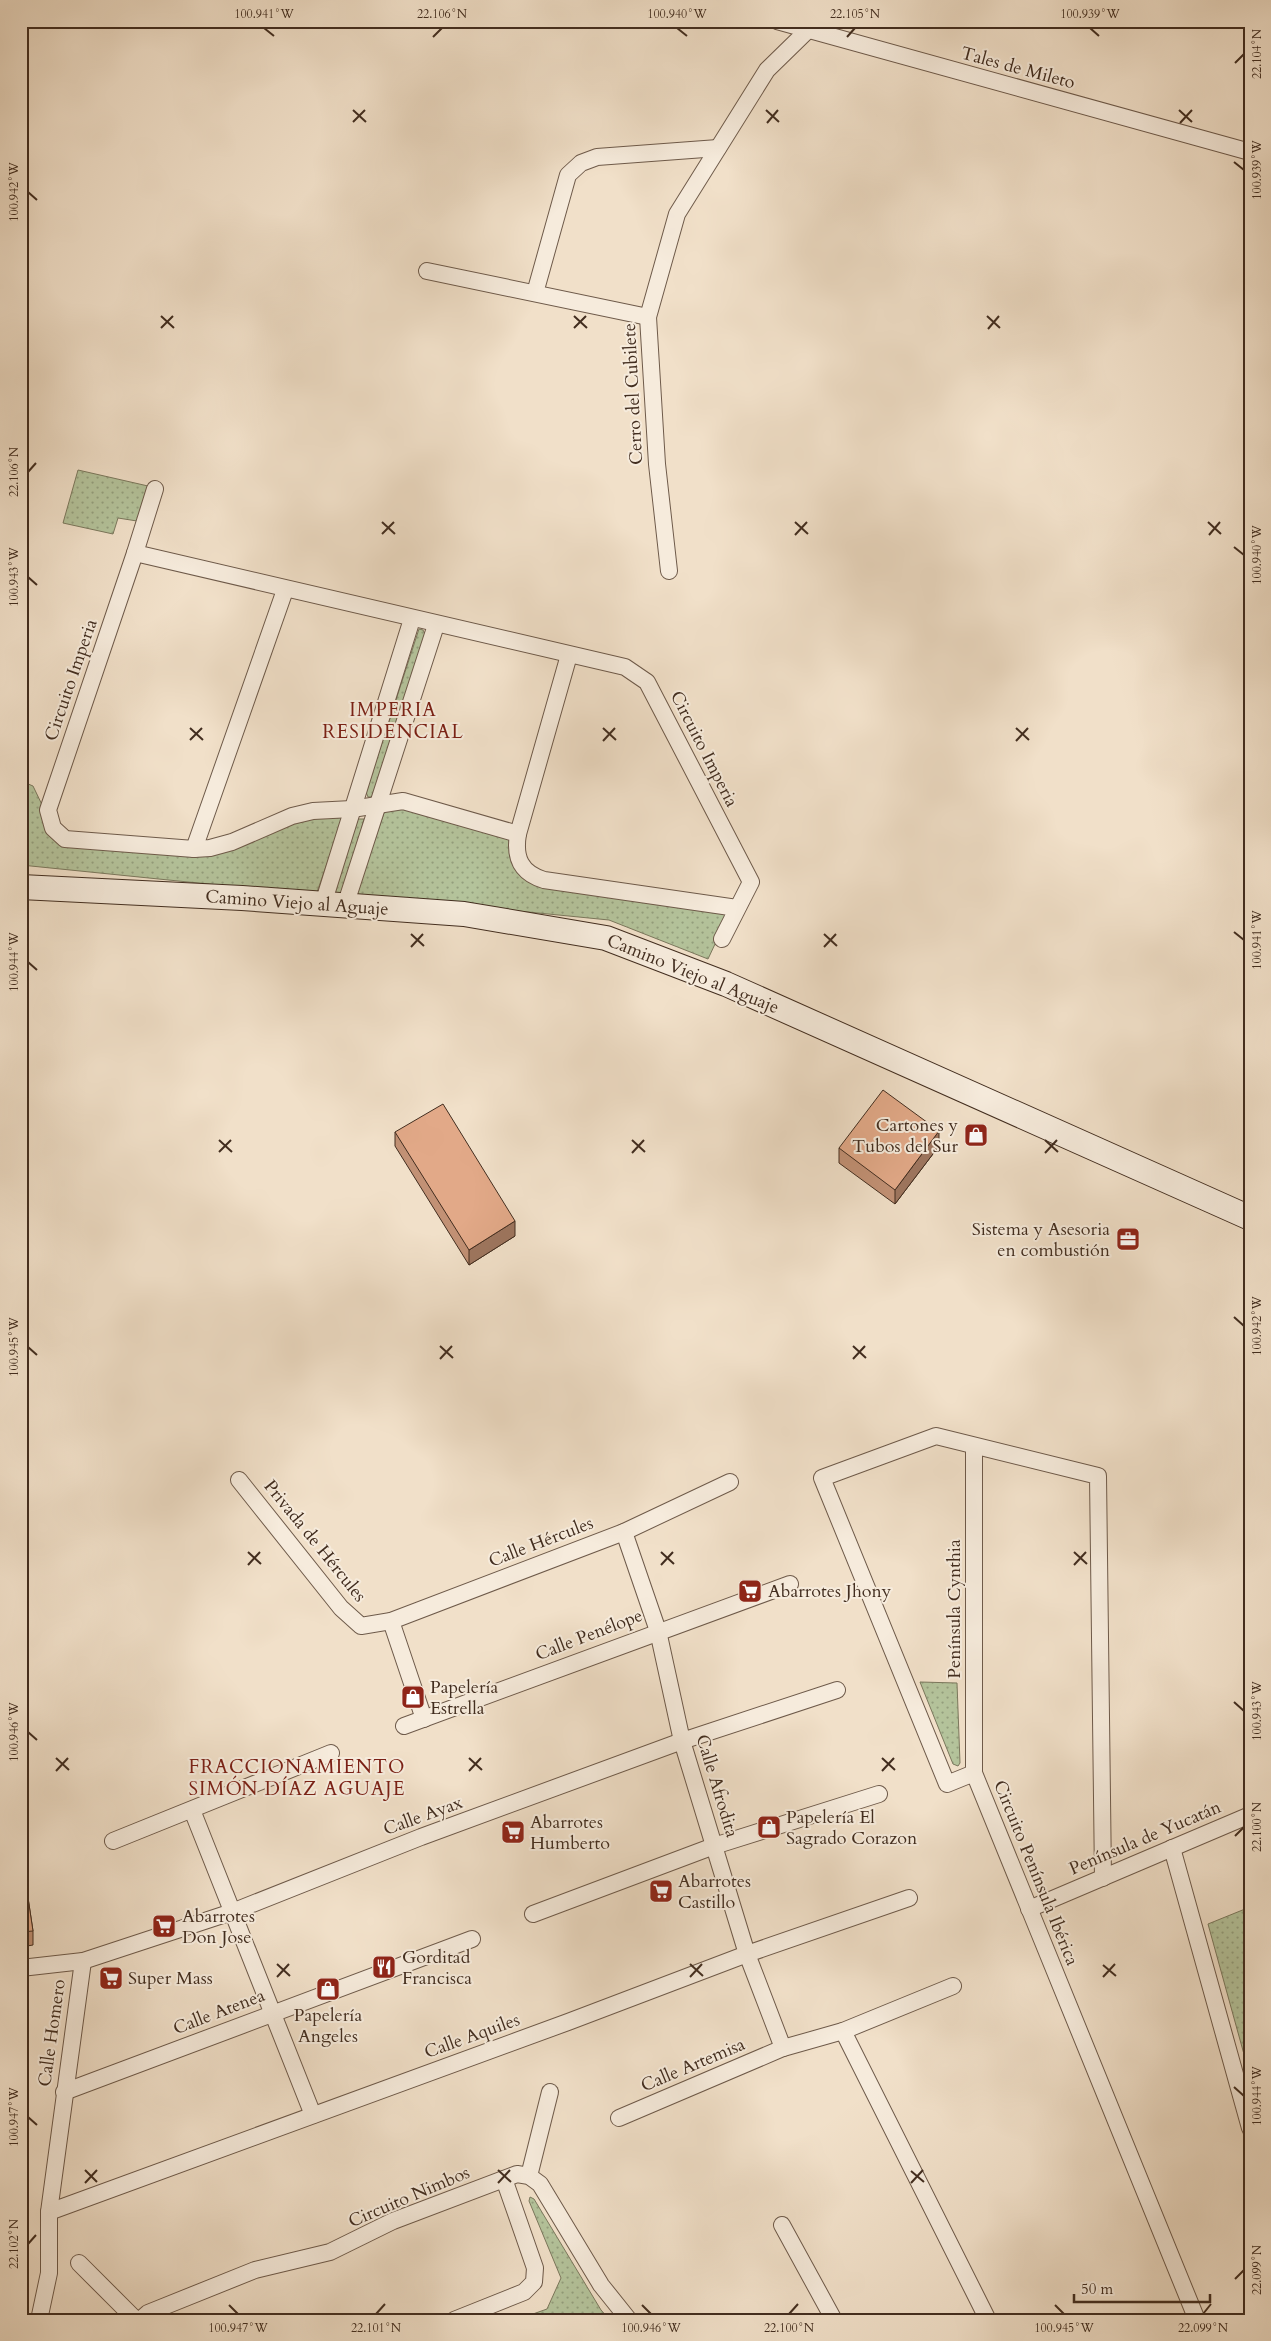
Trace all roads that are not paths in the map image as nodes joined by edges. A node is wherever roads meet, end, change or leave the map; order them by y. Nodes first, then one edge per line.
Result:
1 (777, 21) edge
2 (809, 26) edge
3 (718, 148) junction
4 (1250, 152) edge
5 (427, 271) dead end
6 (535, 294) junction
7 (648, 317) junction
8 (155, 489) dead end
9 (135, 553) junction
10 (669, 571) dead end
11 (285, 590) junction
12 (412, 619) junction
13 (436, 624) junction
14 (569, 655) junction
15 (380, 803) junction
16 (352, 809) junction
17 (518, 834) junction
18 (194, 849) junction
19 (21, 887) edge
20 (334, 905) junction
21 (738, 908) junction
22 (722, 939) dead end
23 (1250, 1218) edge
24 (974, 1446) junction
25 (239, 1480) dead end
26 (730, 1482) dead end
27 (624, 1532) junction
28 (790, 1584) dead end
29 (392, 1622) junction
30 (361, 1626) joint
31 (658, 1631) junction
32 (838, 1690) dead end
33 (424, 1719) junction
34 (404, 1726) dead end
35 (682, 1741) junction
36 (331, 1753) dead end
37 (974, 1773) junction
38 (879, 1794) dead end
39 (192, 1810) junction
40 (1250, 1815) edge
41 (112, 1841) dead end
42 (714, 1846) junction
43 (1172, 1848) junction
44 (1103, 1878) junction
45 (909, 1898) dead end
46 (1029, 1909) junction
47 (232, 1912) junction
48 (533, 1914) dead end
49 (472, 1939) dead end
50 (747, 1954) junction
51 (83, 1961) junction
52 (21, 1968) edge
53 (953, 1986) dead end
54 (272, 2014) junction
55 (844, 2031) junction
56 (783, 2048) junction
57 (64, 2092) junction
58 (550, 2092) dead end
59 (312, 2115) junction
60 (619, 2118) dead end
61 (1250, 2128) edge
62 (529, 2176) junction
63 (504, 2179) junction
64 (49, 2212) junction
65 (782, 2225) dead end
66 (79, 2263) dead end
67 (169, 2313) edge
68 (39, 2320) edge
69 (136, 2320) edge
70 (140, 2320) edge
71 (454, 2320) edge
72 (629, 2320) edge
73 (834, 2320) edge
74 (988, 2320) edge
75 (1197, 2320) edge

1 - 2 street, Tales de Mileto
2 - 3 street, Cerro del Cubilete
2 - 4 street, Tales de Mileto
3 - 6 street
3 - 7 street, Cerro del Cubilete
5 - 6 street
6 - 7 street
7 - 10 street, Cerro del Cubilete
8 - 9 street
9 - 11 street, Circuito Imperia
9 - 18 street, Circuito Imperia
11 - 12 street, Circuito Imperia
11 - 18 street
12 - 13 street, Circuito Imperia
12 - 16 street
13 - 14 street, Circuito Imperia
13 - 15 street
14 - 17 street
14 - 21 street, Circuito Imperia
15 - 16 street, Circuito Imperia
15 - 17 street, Circuito Imperia
15 - 20 street
16 - 18 street, Circuito Imperia
16 - 20 street
17 - 21 street
19 - 20 street, Camino Viejo al Aguaje
20 - 23 street, Camino Viejo al Aguaje
21 - 22 street, Circuito Imperia
24 - 37 street, Península Cynthia
24 - 37 street, Circuito Península Ibérica
24 - 44 street, Circuito Península Ibérica
25 - 30 street, Privada de Hércules
26 - 27 street, Calle Hércules
27 - 29 street, Calle Hércules
27 - 31 street, Calle Afrodita
28 - 31 street, Calle Penélope
29 - 30 street, Calle Hércules
29 - 33 street
31 - 33 street, Calle Penélope
31 - 35 street, Calle Afrodita
32 - 35 street, Calle Ayax
33 - 34 street, Calle Penélope
35 - 42 street, Calle Afrodita
35 - 47 street, Calle Ayax
36 - 39 street
37 - 46 street, Circuito Península Ibérica
38 - 42 street
39 - 41 street
39 - 47 street
40 - 43 street, Península de Yucatán
42 - 48 street
42 - 50 street, Calle Afrodita
43 - 44 street, Península de Yucatán
43 - 61 street
44 - 46 street, Península de Yucatán
45 - 50 street, Calle Aquiles
46 - 75 street, Circuito Península Ibérica
47 - 51 street, Calle Ayax
47 - 54 street
49 - 54 street, Calle Atenea
50 - 56 street, Calle Afrodita
50 - 59 street, Calle Aquiles
51 - 52 street, Calle Ayax
51 - 57 street, Calle Homero
53 - 55 street, Calle Artemisa
54 - 57 street, Calle Atenea
54 - 59 street
55 - 56 street, Calle Artemisa
55 - 74 street
56 - 60 street, Calle Artemisa
57 - 64 street, Calle Homero
58 - 62 street
59 - 64 street, Calle Aquiles
62 - 63 street, Circuito Nimbos
62 - 72 street
63 - 67 street, Circuito Nimbos
63 - 71 street
64 - 68 street, Calle Homero
65 - 73 street
66 - 69 street
67 - 70 street, Circuito Nimbos

